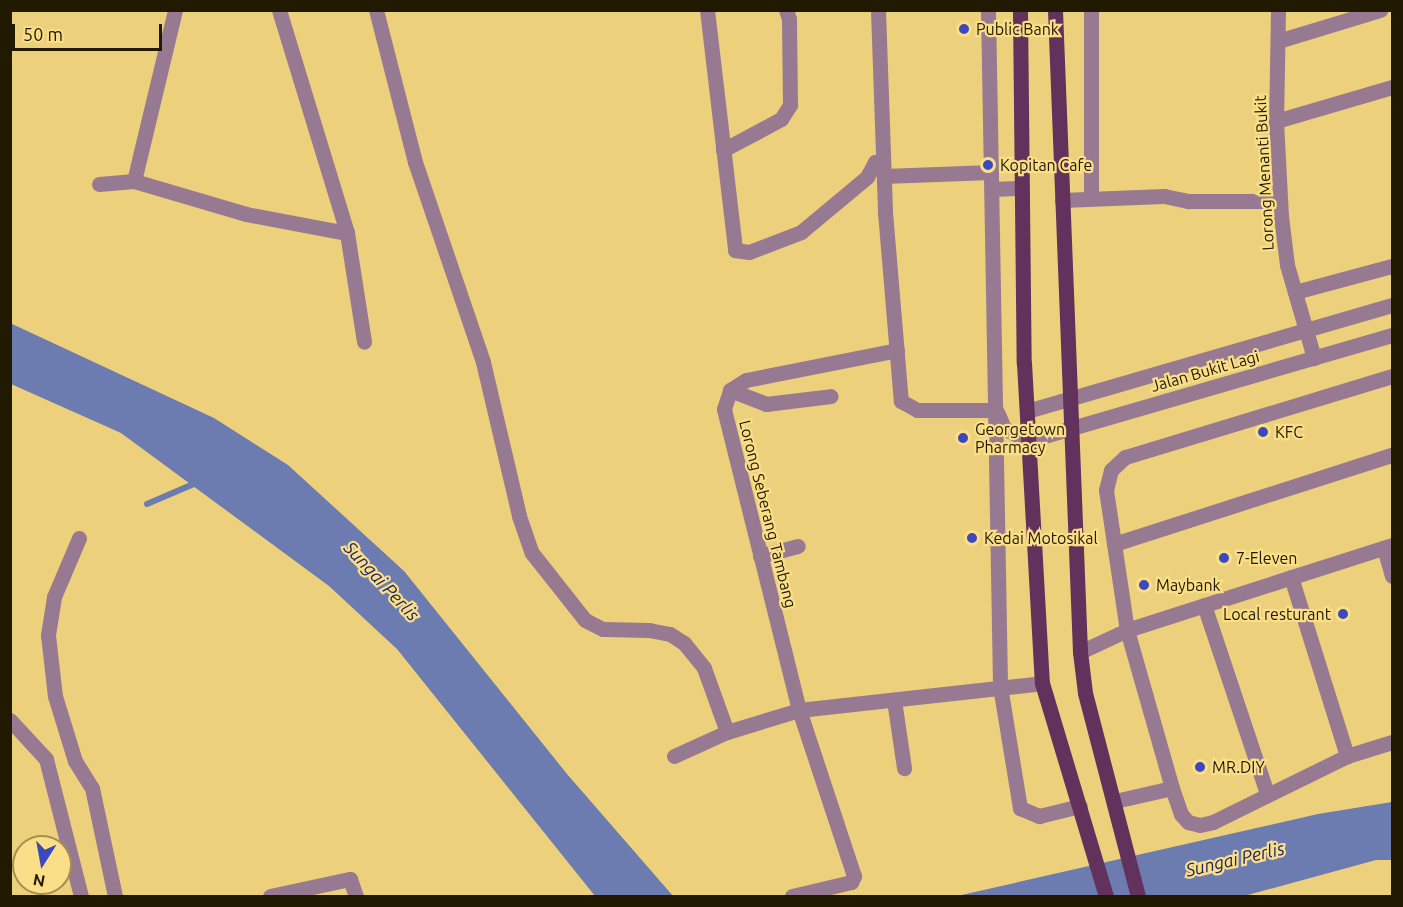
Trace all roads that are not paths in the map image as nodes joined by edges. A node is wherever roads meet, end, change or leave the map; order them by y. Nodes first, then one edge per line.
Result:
1 (176, 10) edge
2 (279, 10) edge
3 (376, 10) edge
4 (707, 10) edge
5 (786, 10) edge
6 (878, 10) edge
7 (988, 10) edge
8 (1020, 10) edge
9 (1055, 10) edge
10 (1090, 10) edge
11 (1278, 10) edge
12 (1380, 10) edge
13 (1278, 41) junction
14 (1392, 87) edge
15 (1276, 121) junction
16 (723, 150) junction
17 (883, 168) junction
18 (991, 172) junction
19 (134, 181) junction
20 (99, 184) dead end
21 (1022, 188) junction
22 (992, 189) junction
23 (1091, 196) junction
24 (1062, 200) junction
25 (1280, 201) junction
26 (347, 233) junction
27 (1392, 266) edge
28 (1295, 292) junction
29 (1392, 305) edge
30 (1307, 330) junction
31 (1392, 335) edge
32 (364, 342) dead end
33 (897, 350) junction
34 (1314, 358) junction
35 (1392, 376) edge
36 (730, 390) junction
37 (831, 396) dead end
38 (1071, 399) junction
39 (996, 410) junction
40 (1027, 411) junction
41 (1071, 429) junction
42 (1027, 441) junction
43 (1392, 455) edge
44 (79, 537) dead end
45 (1114, 544) junction
46 (798, 546) dead end
47 (1388, 546) edge
48 (760, 556) junction
49 (1392, 576) edge
50 (1291, 577) junction
51 (1204, 605) junction
52 (1127, 630) junction
53 (1080, 652) junction
54 (1042, 683) junction
55 (1000, 686) junction
56 (894, 700) junction
57 (799, 710) junction
58 (10, 720) edge
59 (727, 732) junction
60 (1392, 742) edge
61 (674, 756) dead end
62 (1347, 756) junction
63 (904, 768) dead end
64 (1172, 788) junction
65 (1267, 794) junction
66 (1115, 801) junction
67 (1080, 806) junction
68 (81, 897) edge
69 (115, 897) edge
70 (270, 897) edge
71 (356, 897) edge
72 (792, 897) edge
73 (1106, 897) edge
74 (1138, 897) edge

1 - 19 street
2 - 26 street
3 - 59 street
4 - 16 street
5 - 16 street
6 - 17 street
7 - 18 street
8 - 21 main road
9 - 24 main road
10 - 23 street
11 - 13 street, Lorong Menanti Bukit
12 - 13 street
13 - 15 street, Lorong Menanti Bukit
14 - 15 street
15 - 25 street, Lorong Menanti Bukit
16 - 17 street
17 - 18 street
17 - 33 street
18 - 22 street
19 - 20 street
19 - 26 street
21 - 22 street
21 - 40 main road
22 - 39 street
23 - 24 street
23 - 25 street
24 - 38 main road
25 - 28 street, Lorong Menanti Bukit
26 - 32 street
27 - 28 street
28 - 30 street, Lorong Menanti Bukit
29 - 30 street, Jalan Bukit Lagi
30 - 34 street, Lorong Menanti Bukit
30 - 38 street, Jalan Bukit Lagi
31 - 34 street, Jalan Bukit Lagi
33 - 36 street
33 - 39 street
34 - 41 street, Jalan Bukit Lagi
35 - 45 street
36 - 37 street
36 - 48 street, Lorong Seberang Tambang
38 - 40 street, Jalan Bukit Lagi
38 - 41 main road
39 - 42 street
39 - 55 street
40 - 42 main road
41 - 42 street, Jalan Bukit Lagi
41 - 53 main road
42 - 54 main road
43 - 45 street
44 - 69 street
45 - 52 street
46 - 48 street
47 - 49 street
47 - 50 street
48 - 57 street, Lorong Seberang Tambang
50 - 51 street
50 - 62 street
51 - 52 street
51 - 65 street
52 - 53 street
52 - 64 street
53 - 66 main road
54 - 55 street
54 - 67 main road
55 - 56 street
55 - 67 street
56 - 57 street
56 - 63 street
57 - 59 street
57 - 72 street, Lorong Seberang Tambang
58 - 68 street
59 - 61 street
60 - 62 street
62 - 65 street
64 - 65 street
64 - 66 street
66 - 74 main road
67 - 73 main road
70 - 71 street

